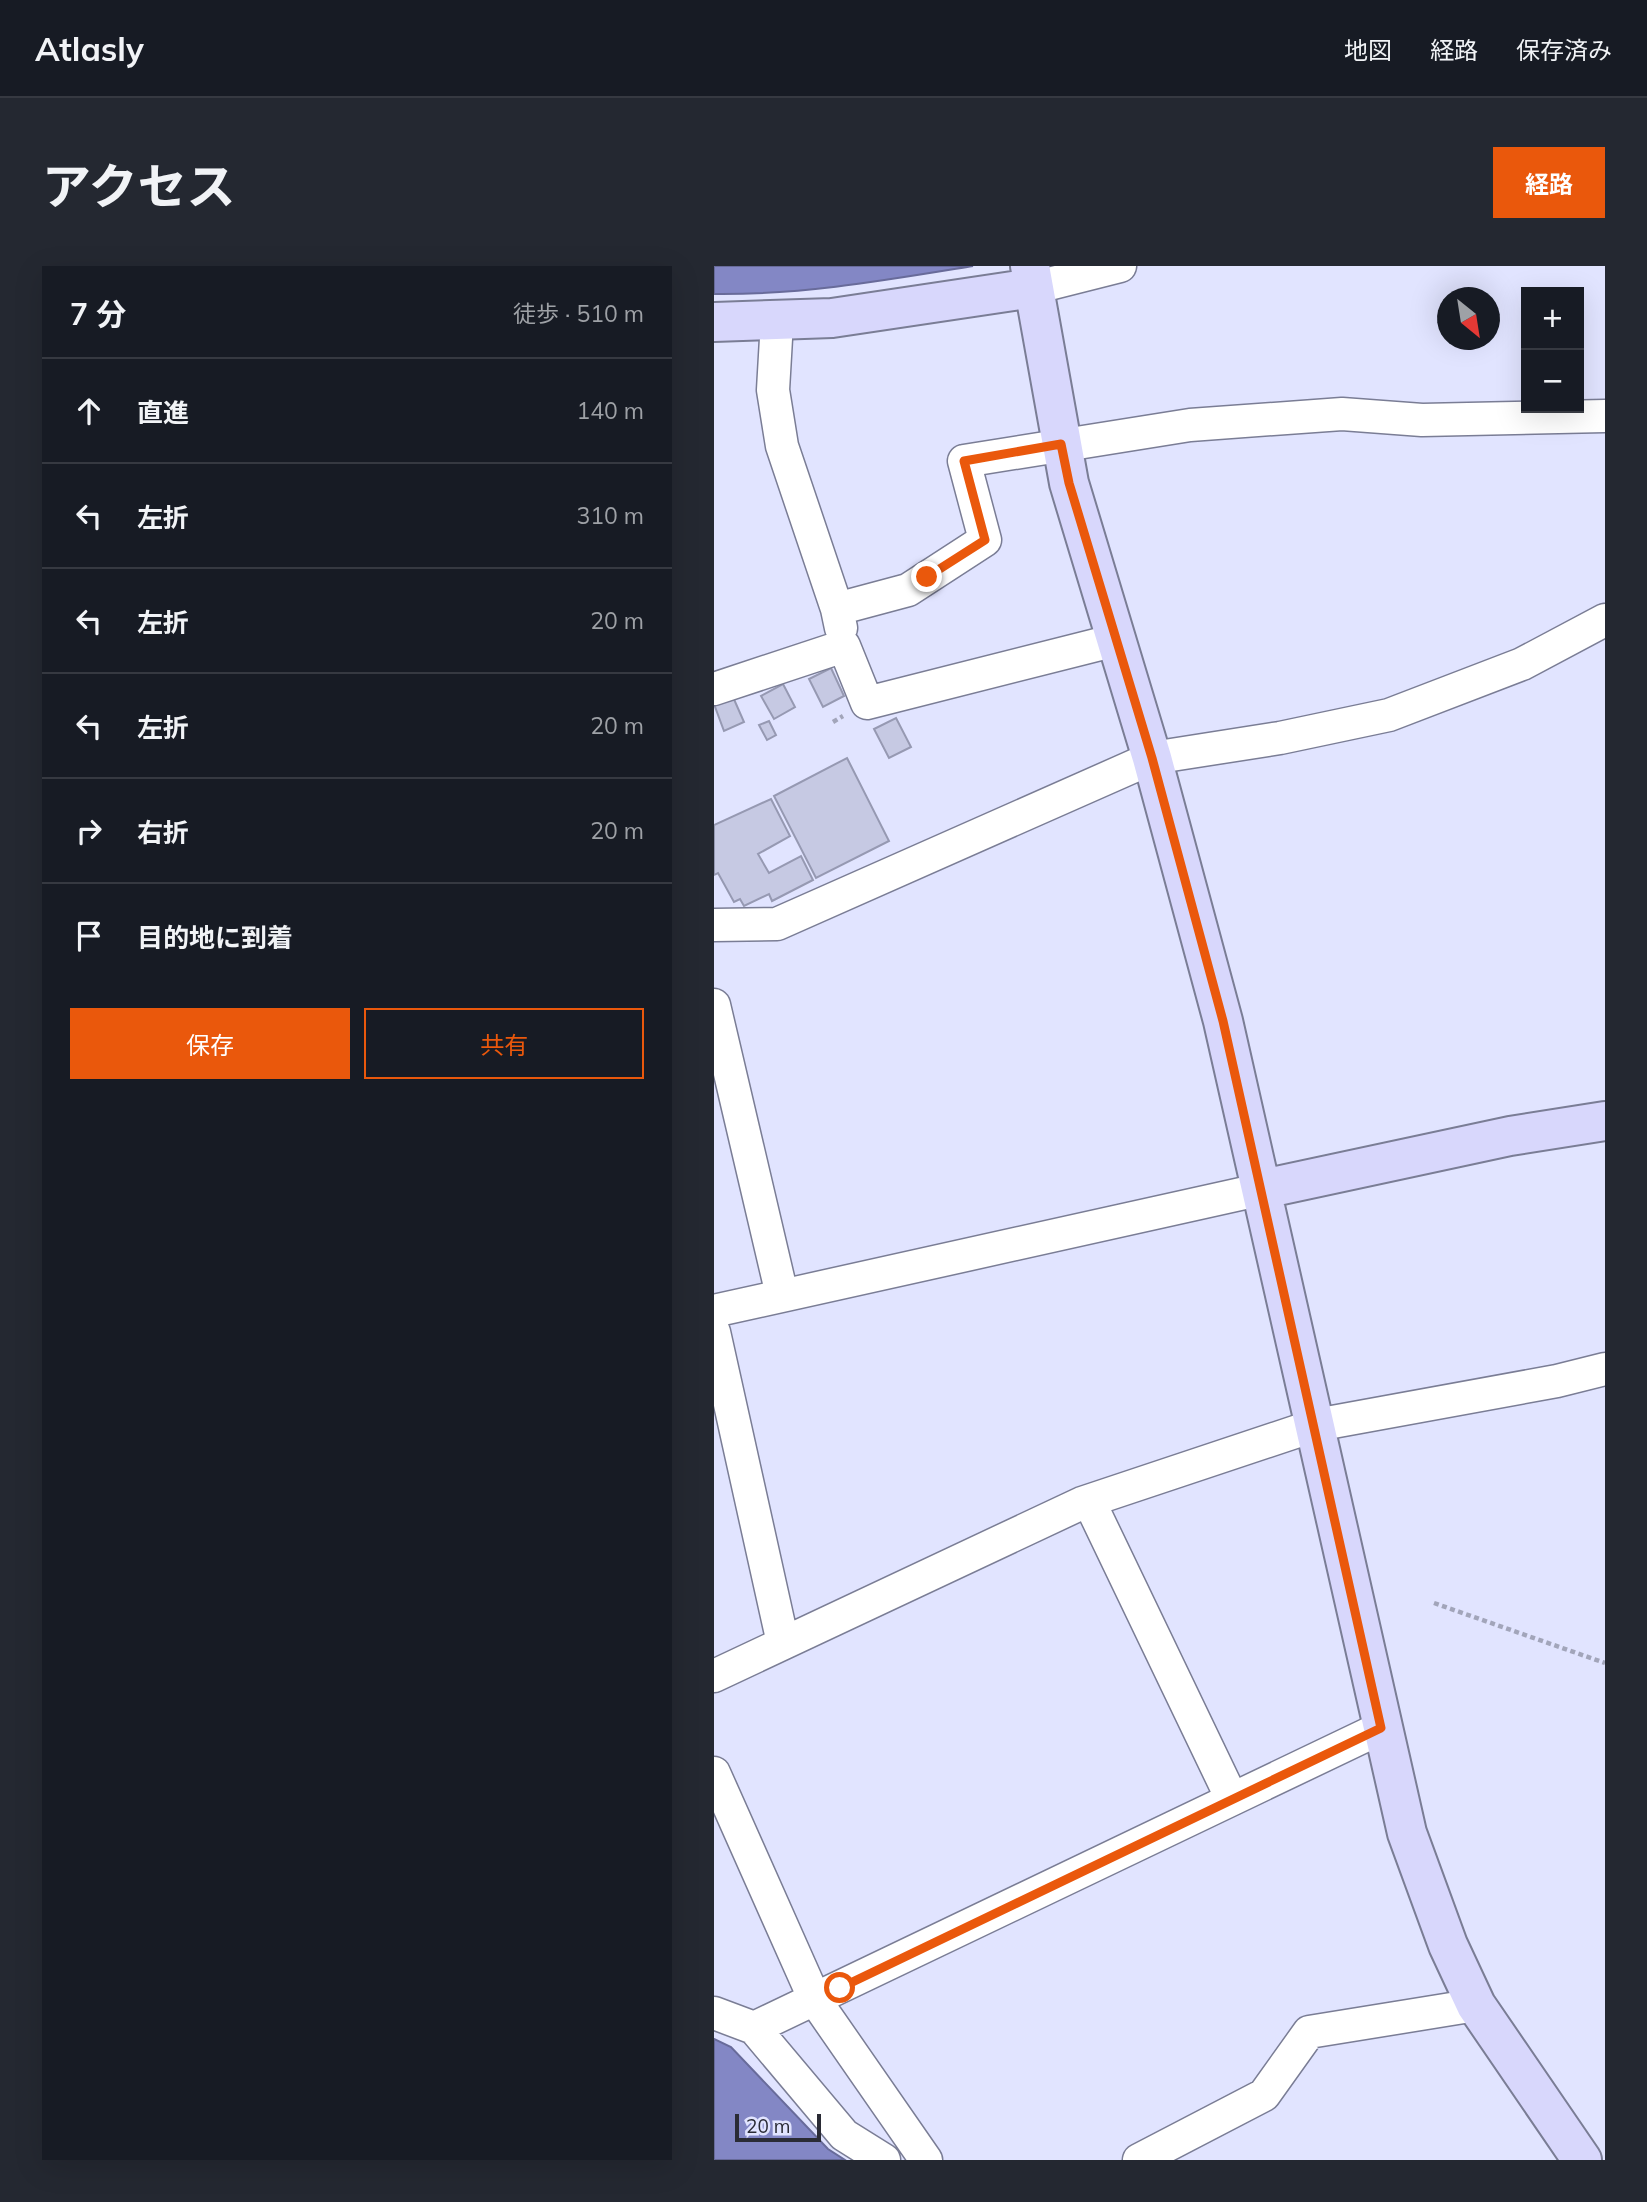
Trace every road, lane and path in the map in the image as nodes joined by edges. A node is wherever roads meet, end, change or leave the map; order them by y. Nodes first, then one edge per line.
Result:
1 (1121, 266) edge
2 (1032, 277) edge
3 (777, 321) junction
4 (714, 322) edge
5 (1605, 416) edge
6 (1061, 444) junction
7 (837, 609) junction
8 (1605, 620) edge
9 (1116, 640) junction
10 (844, 646) junction
11 (714, 689) edge
12 (1152, 758) junction
13 (714, 925) edge
14 (714, 1005) edge
15 (1605, 1121) edge
16 (1263, 1189) junction
17 (782, 1295) junction
18 (714, 1311) edge
19 (714, 1332) edge
20 (1605, 1369) edge
21 (1316, 1425) junction
22 (1089, 1501) junction
23 (1434, 1603) dead end
24 (783, 1643) junction
25 (1605, 1663) edge
26 (714, 1676) edge
27 (1381, 1728) junction
28 (714, 1773) edge
29 (1232, 1799) junction
30 (816, 2000) junction
31 (1476, 2005) junction
32 (714, 2013) edge
33 (754, 2028) junction
34 (884, 2160) edge
35 (926, 2160) edge
36 (1139, 2160) edge
37 (1582, 2160) edge

1 - 2 street
2 - 3 street
2 - 6 street
3 - 4 street
3 - 7 street
5 - 6 street
6 - 7 street
6 - 9 street
7 - 10 street
8 - 12 street
9 - 10 street
9 - 12 street
10 - 11 street
12 - 13 street
12 - 16 street
14 - 17 street
15 - 16 street
16 - 17 street
16 - 21 street
17 - 18 street
19 - 24 street
20 - 21 street
21 - 22 street
21 - 27 street
22 - 24 street
22 - 29 street
23 - 25 path
24 - 26 street
27 - 29 street
27 - 31 street
28 - 30 street
29 - 30 street
30 - 33 street
30 - 35 street
31 - 36 street
31 - 37 street
32 - 33 street
33 - 34 street

